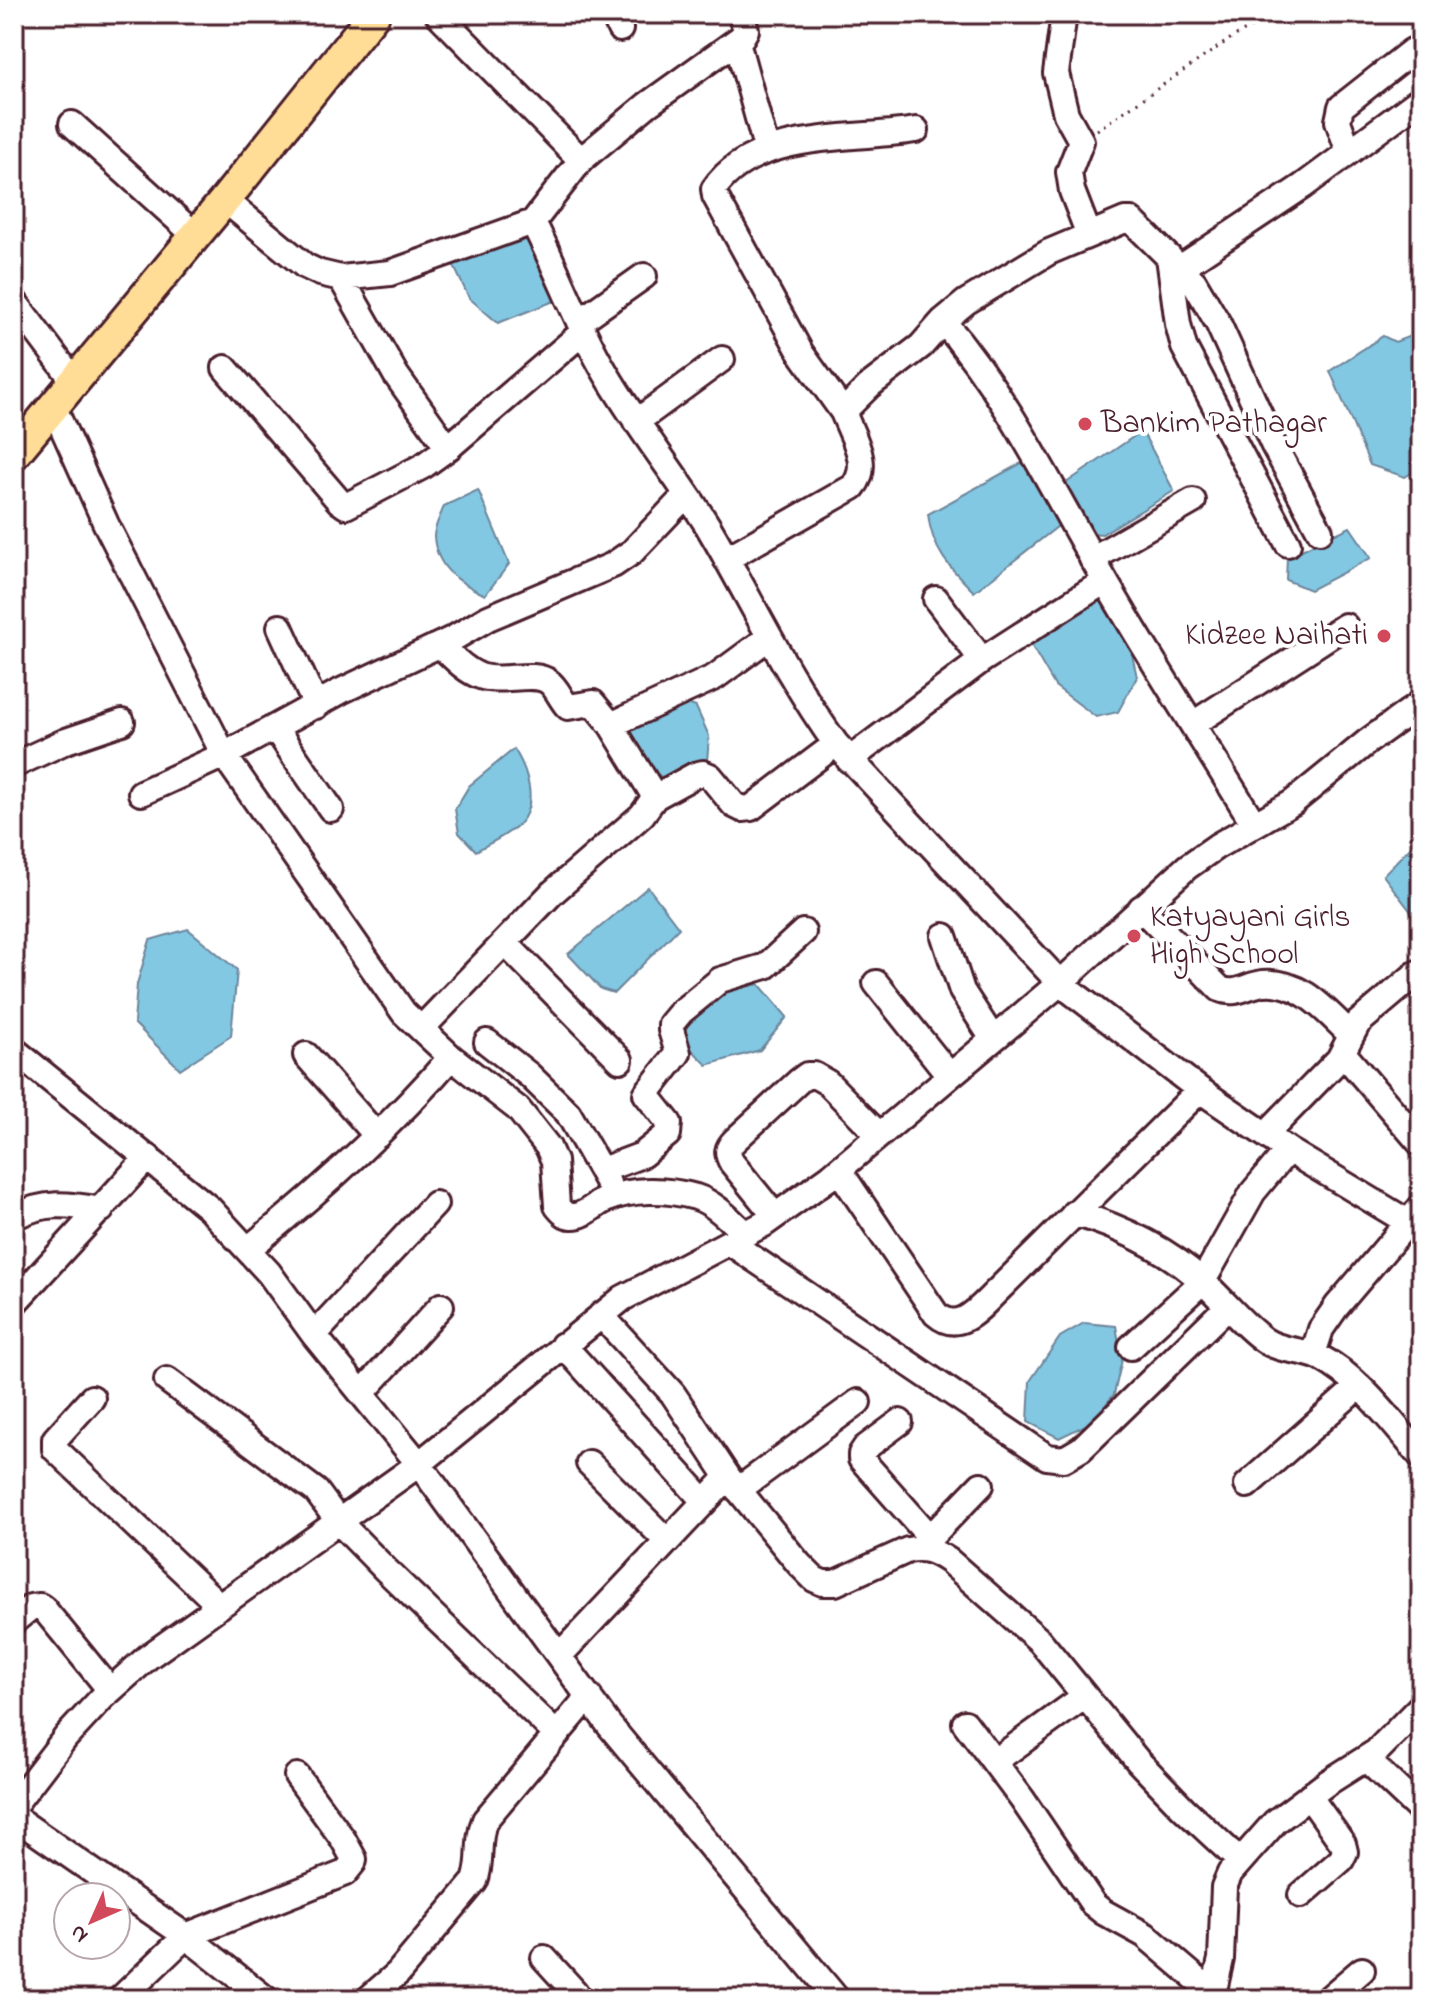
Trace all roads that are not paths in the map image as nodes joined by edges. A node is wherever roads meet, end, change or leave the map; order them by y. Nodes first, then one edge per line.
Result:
1 (374, 14) edge
2 (438, 14) edge
3 (741, 14) edge
4 (1064, 14) edge
5 (737, 42) junction
6 (1412, 51) dead end
7 (1421, 99) edge
8 (72, 124) dead end
9 (916, 130) dead end
10 (767, 151) junction
11 (1349, 152) junction
12 (581, 160) junction
13 (225, 200) junction
14 (533, 222) junction
15 (195, 235) junction
16 (1089, 235) junction
17 (1175, 262) junction
18 (644, 276) dead end
19 (341, 278) junction
20 (14, 301) edge
21 (943, 321) junction
22 (581, 327) junction
23 (722, 359) dead end
24 (225, 368) dead end
25 (74, 381) junction
26 (53, 406) junction
27 (843, 412) junction
28 (636, 422) junction
29 (448, 448) junction
30 (14, 454) edge
31 (686, 495) junction
32 (1193, 501) dead end
33 (1320, 531) dead end
34 (1288, 544) dead end
35 (726, 559) junction
36 (1092, 559) junction
37 (1105, 581) junction
38 (936, 599) dead end
39 (1345, 626) dead end
40 (280, 627) dead end
41 (768, 638) junction
42 (440, 645) junction
43 (982, 660) junction
44 (1421, 703) edge
45 (316, 706) junction
46 (122, 722) dead end
47 (1193, 724) junction
48 (611, 725) junction
49 (275, 728) junction
50 (842, 752) junction
51 (224, 755) junction
52 (14, 765) edge
53 (141, 793) dead end
54 (655, 797) junction
55 (331, 809) dead end
56 (1254, 824) junction
57 (1141, 908) junction
58 (803, 932) dead end
59 (944, 936) dead end
60 (505, 943) junction
61 (1417, 973) dead end
62 (876, 983) dead end
63 (1060, 983) junction
64 (421, 1029) junction
65 (993, 1039) junction
66 (487, 1042) dead end
67 (1346, 1044) junction
68 (14, 1050) edge
69 (306, 1055) dead end
70 (451, 1057) junction
71 (620, 1060) dead end
72 (949, 1075) junction
73 (1200, 1090) junction
74 (1266, 1134) junction
75 (879, 1135) junction
76 (377, 1136) junction
77 (1421, 1144) edge
78 (1288, 1150) junction
79 (148, 1157) junction
80 (602, 1170) junction
81 (839, 1170) junction
82 (615, 1196) junction
83 (435, 1204) dead end
84 (101, 1210) junction
85 (1074, 1213) junction
86 (775, 1216) junction
87 (14, 1217) edge
88 (1417, 1220) edge
89 (737, 1238) junction
90 (248, 1249) junction
91 (1203, 1281) junction
92 (14, 1303) edge
93 (441, 1306) dead end
94 (1227, 1307) junction
95 (601, 1315) junction
96 (314, 1335) junction
97 (563, 1345) junction
98 (1131, 1347) dead end
99 (1313, 1354) junction
100 (167, 1380) dead end
101 (1359, 1386) junction
102 (362, 1393) junction
103 (92, 1398) dead end
104 (858, 1402) dead end
105 (900, 1422) dead end
106 (1421, 1456) edge
107 (589, 1463) dead end
108 (419, 1464) junction
109 (733, 1483) junction
110 (981, 1485) dead end
111 (1247, 1485) dead end
112 (704, 1501) junction
113 (339, 1522) junction
114 (667, 1541) junction
115 (925, 1542) junction
116 (220, 1606) junction
117 (14, 1621) edge
118 (560, 1655) junction
119 (110, 1690) junction
120 (589, 1696) junction
121 (1085, 1696) junction
122 (1421, 1706) edge
123 (965, 1723) dead end
124 (556, 1734) junction
125 (1366, 1759) junction
126 (995, 1761) junction
127 (297, 1776) dead end
128 (1309, 1796) junction
129 (14, 1805) edge
130 (1421, 1811) edge
131 (14, 1817) edge
132 (1240, 1861) junction
133 (1301, 1895) dead end
134 (186, 1936) junction
135 (544, 1958) dead end
136 (1362, 1970) dead end
137 (1213, 1996) edge
138 (120, 1999) edge
139 (266, 1999) edge
140 (368, 1999) edge
141 (578, 1999) edge
142 (837, 1999) edge
143 (1328, 1999) edge

1 - 13 main road
2 - 12 street
3 - 5 street
4 - 16 street
5 - 10 street
5 - 12 street
6 - 11 street
7 - 11 street
8 - 15 street
9 - 10 street
10 - 27 street
11 - 17 street
12 - 14 street
13 - 15 main road
13 - 19 street
14 - 19 street
14 - 22 street
15 - 25 main road
16 - 17 street
16 - 21 street
17 - 33 street
17 - 34 street
18 - 22 street
19 - 29 street
20 - 25 street
21 - 27 street
21 - 36 street
22 - 28 street
22 - 29 street
23 - 28 street
24 - 29 street
25 - 26 main road
26 - 30 main road
26 - 51 street
27 - 35 street
28 - 31 street
31 - 35 street
31 - 42 street
32 - 36 street
35 - 41 street
36 - 37 street
37 - 43 street
37 - 47 street
38 - 43 street
39 - 47 street
40 - 45 street
41 - 48 street
41 - 50 street
42 - 45 street
42 - 48 street
43 - 50 street
44 - 56 street
45 - 49 street
46 - 52 street
47 - 56 street
48 - 54 street
49 - 51 street
49 - 55 street
50 - 54 street
50 - 63 street
51 - 53 street
51 - 64 street
54 - 60 street
56 - 57 street
57 - 63 street
57 - 67 street
58 - 80 street
59 - 65 street
60 - 64 street
60 - 71 street
61 - 67 street
62 - 72 street
63 - 65 street
63 - 73 street
64 - 70 street
65 - 72 street
66 - 80 street
67 - 74 street
67 - 77 street
68 - 79 street
69 - 76 street
70 - 76 street
70 - 82 street
72 - 75 street
73 - 74 street
73 - 85 street
74 - 78 street
75 - 81 street
75 - 86 street
76 - 90 street
78 - 88 street
78 - 91 street
79 - 84 street
79 - 90 street
80 - 82 street
81 - 85 street
81 - 86 street
82 - 89 street
83 - 96 street
84 - 87 street
84 - 92 street
85 - 91 street
86 - 89 street
88 - 99 street
89 - 94 street
89 - 95 street
90 - 96 street
91 - 94 street
91 - 98 street
93 - 102 street
94 - 99 street
95 - 97 street
95 - 109 street
96 - 102 street
97 - 108 street
97 - 112 street
99 - 101 street
100 - 113 street
101 - 106 street
101 - 111 street
102 - 108 street
103 - 116 street
104 - 109 street
105 - 115 street
107 - 114 street
108 - 113 street
108 - 118 street
109 - 112 street
109 - 115 street
110 - 115 street
112 - 114 street
113 - 116 street
113 - 124 street
114 - 118 street
115 - 121 street
116 - 119 street
117 - 119 street
118 - 120 street
119 - 129 street
120 - 124 street
120 - 142 street
121 - 126 street
121 - 132 street
122 - 125 street
123 - 126 street
124 - 140 street
125 - 128 street
125 - 130 street
126 - 137 street
127 - 134 street
128 - 132 street
128 - 133 street
131 - 134 street
132 - 137 street
134 - 138 street
134 - 139 street
135 - 141 street
136 - 143 street

